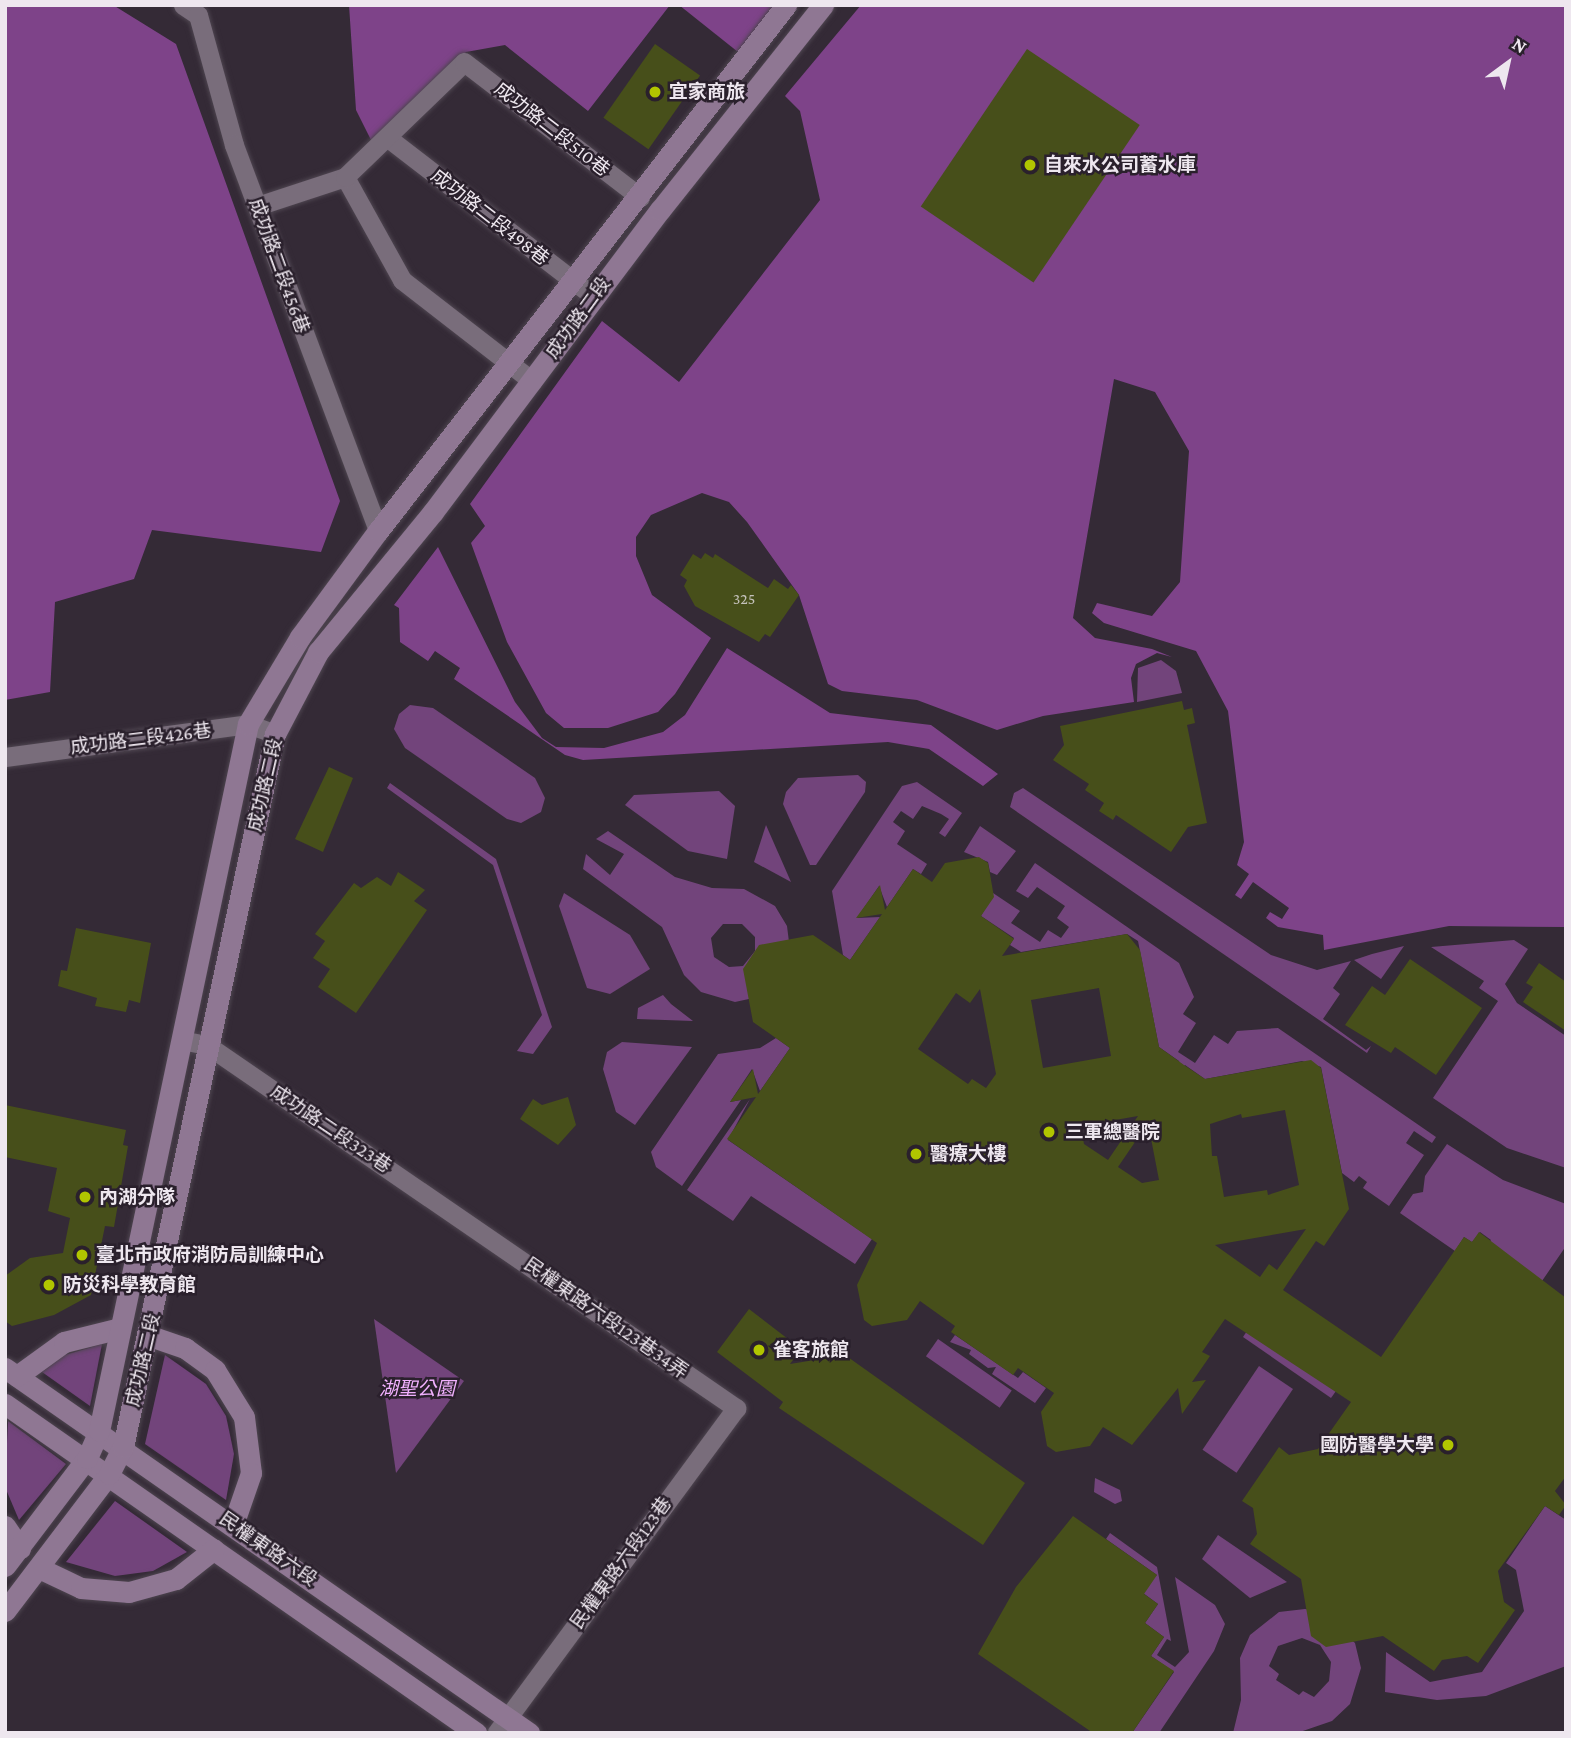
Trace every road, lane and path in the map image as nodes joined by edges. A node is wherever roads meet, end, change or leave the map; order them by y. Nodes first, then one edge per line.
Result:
1 (183, 5) edge
2 (786, 5) edge
3 (822, 5) edge
4 (387, 138) junction
5 (345, 177) junction
6 (640, 197) junction
7 (257, 206) junction
8 (573, 282) junction
9 (593, 296) junction
10 (511, 366) junction
11 (532, 381) junction
12 (378, 531) junction
13 (247, 724) junction
14 (275, 734) junction
15 (5, 757) edge
16 (181, 1040) junction
17 (207, 1045) junction
18 (477, 1228) joint
19 (120, 1328) junction
20 (150, 1336) junction
21 (11, 1372) edge
22 (5, 1404) edge
23 (736, 1408) joint
24 (99, 1431) junction
25 (123, 1447) junction
26 (87, 1458) junction
27 (109, 1474) junction
28 (233, 1525) junction
29 (5, 1526) edge
30 (20, 1548) junction
31 (214, 1549) junction
32 (5, 1566) edge
33 (41, 1569) junction
34 (5, 1611) edge
35 (502, 1725) edge
36 (476, 1733) edge
37 (529, 1733) edge

1 - 7 street, 成功路二段456巷
2 - 6 main road, 成功路二段
3 - 9 main road, 成功路二段
4 - 5 street
4 - 6 street, 成功路二段510巷
4 - 8 street, 成功路二段498巷
5 - 7 street
5 - 10 street
6 - 8 main road, 成功路二段
7 - 12 street, 成功路二段456巷
8 - 9 street, 成功路二段498巷
8 - 10 main road, 成功路二段
9 - 11 main road, 成功路二段
10 - 11 street
10 - 12 main road, 成功路二段
11 - 14 main road, 成功路二段
12 - 13 main road, 成功路二段
13 - 14 street, 成功路二段426巷
13 - 15 street, 成功路二段426巷
13 - 16 main road, 成功路二段
14 - 17 main road, 成功路二段
16 - 17 street, 成功路二段323巷
16 - 19 main road, 成功路二段
17 - 18 street, 成功路二段323巷
17 - 20 main road, 成功路二段
18 - 23 street, 民權東路六段123巷34弄
19 - 21 main road
19 - 24 main road, 成功路二段
20 - 25 main road, 成功路二段
20 - 28 main road
21 - 24 main road, 民權東路六段
22 - 26 main road, 民權東路六段
23 - 35 street, 民權東路六段123巷
24 - 25 main road, 民權東路六段
24 - 26 main road, 成功路二段
25 - 27 main road, 成功路二段
25 - 28 main road, 民權東路六段
26 - 27 main road, 民權東路六段
26 - 30 main road, 成功路二段
27 - 31 main road, 民權東路六段
27 - 33 main road, 成功路二段
28 - 35 main road, 民權東路六段
29 - 30 main road
30 - 32 main road, 成功路二段
31 - 33 main road
31 - 36 main road, 民權東路六段
33 - 34 main road, 成功路二段
35 - 37 main road, 民權東路六段

